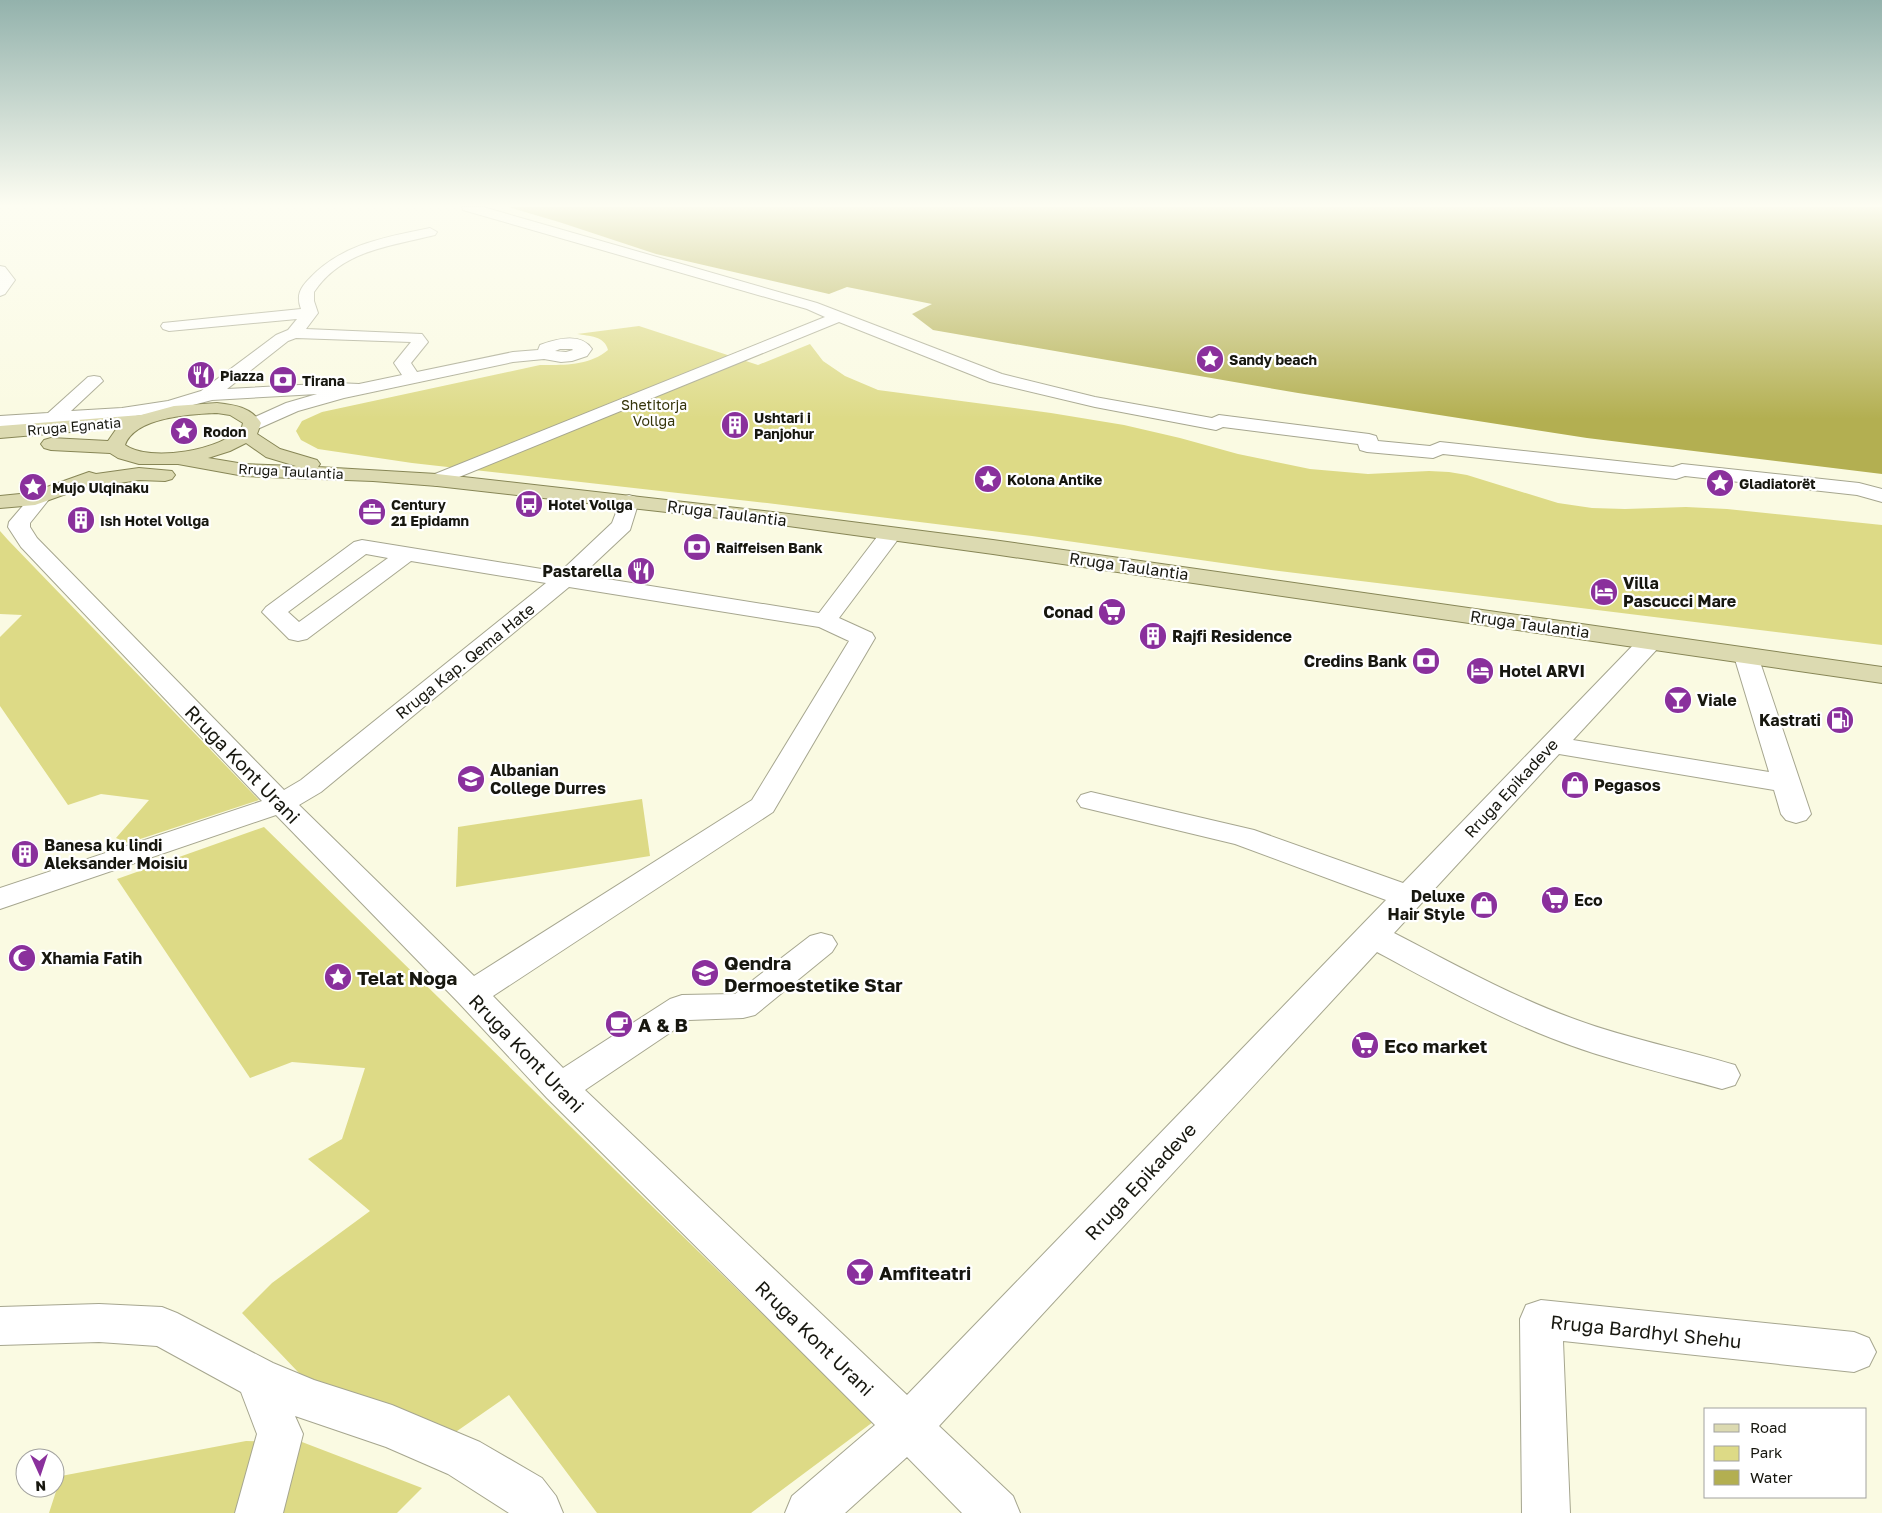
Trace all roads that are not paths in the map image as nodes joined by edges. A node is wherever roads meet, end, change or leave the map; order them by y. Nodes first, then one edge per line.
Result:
1 (6, 278) edge
2 (318, 278) edge
3 (713, 278) edge
4 (0, 291) edge
5 (310, 313) junction
6 (838, 317) junction
7 (169, 326) dead end
8 (294, 333) junction
9 (500, 351) dead end
10 (546, 354) dead end
11 (409, 372) junction
12 (94, 381) dead end
13 (350, 391) junction
14 (270, 393) junction
15 (212, 402) junction
16 (52, 418) junction
17 (148, 418) junction
18 (0, 422) edge
19 (1216, 424) junction
20 (249, 430) junction
21 (0, 432) edge
22 (0, 446) edge
23 (115, 446) junction
24 (1367, 446) junction
25 (179, 458) junction
26 (155, 459) junction
27 (374, 475) junction
28 (437, 480) junction
29 (71, 484) junction
30 (1878, 495) edge
31 (40, 498) junction
32 (629, 501) junction
33 (0, 502) edge
34 (0, 526) edge
35 (891, 534) junction
36 (29, 542) junction
37 (407, 554) junction
38 (565, 579) junction
39 (825, 620) junction
40 (1650, 642) junction
41 (1746, 656) junction
42 (1882, 675) edge
43 (1552, 745) junction
44 (1785, 783) junction
45 (1091, 800) dead end
46 (281, 804) junction
47 (1796, 814) dead end
48 (1409, 897) junction
49 (0, 899) edge
50 (1372, 935) junction
51 (821, 944) dead end
52 (472, 994) junction
53 (1722, 1075) dead end
54 (560, 1088) junction
55 (0, 1326) edge
56 (1854, 1352) dead end
57 (257, 1378) junction
58 (907, 1428) junction
59 (259, 1513) edge
60 (539, 1513) edge
61 (809, 1513) edge
62 (996, 1513) edge
63 (1546, 1513) edge

1 - 4 street
2 - 5 street
3 - 6 street
5 - 7 street
5 - 8 street
6 - 19 street
6 - 28 street
8 - 11 street
8 - 15 street
9 - 11 street
10 - 11 street
11 - 13 street
11 - 14 street
12 - 16 street
13 - 14 street
13 - 15 street
13 - 20 street
14 - 15 street
15 - 16 street
15 - 17 main road
15 - 20 main road, Rruga Taulantia
16 - 18 street
17 - 21 main road, Rruga Egnatia
17 - 23 main road
19 - 24 street
19 - 24 street
20 - 25 main road
20 - 27 main road, Rruga Taulantia
22 - 23 main road, Rruga Egnatia
23 - 26 main road
24 - 30 street
25 - 26 main road
25 - 27 main road, Rruga Taulantia
26 - 29 main road, Rruga Kont Urani
27 - 28 main road, Rruga Taulantia
27 - 29 main road
28 - 32 main road, Rruga Taulantia
29 - 31 main road, Rruga Kont Urani
31 - 33 main road
31 - 36 street, Rruga Kont Urani
32 - 35 main road, Rruga Taulantia
32 - 38 street, Rruga Kap. Qema Hate
34 - 36 street, Rruga Kont Urani
35 - 39 street
35 - 40 main road, Rruga Taulantia
36 - 46 street, Rruga Kont Urani
37 - 37 street
37 - 38 street
38 - 39 street
38 - 46 street, Rruga Kap. Qema Hate
39 - 52 street
40 - 41 main road, Rruga Taulantia
40 - 43 street, Rruga Epikadeve
41 - 42 main road, Rruga Taulantia
41 - 44 street
43 - 44 street
43 - 48 street, Rruga Epikadeve
44 - 47 street
45 - 48 street
46 - 49 street, Rruga Kap. Qema Hate
46 - 52 street, Rruga Kont Urani
48 - 50 street, Rruga Epikadeve
50 - 53 street
50 - 58 street, Rruga Epikadeve
51 - 54 street
52 - 54 street, Rruga Kont Urani
54 - 58 street, Rruga Kont Urani
55 - 57 street
56 - 63 street, Rruga Bardhyl Shehu
57 - 59 street
57 - 60 street
58 - 61 street, Rruga Epikadeve
58 - 62 street, Rruga Kont Urani

